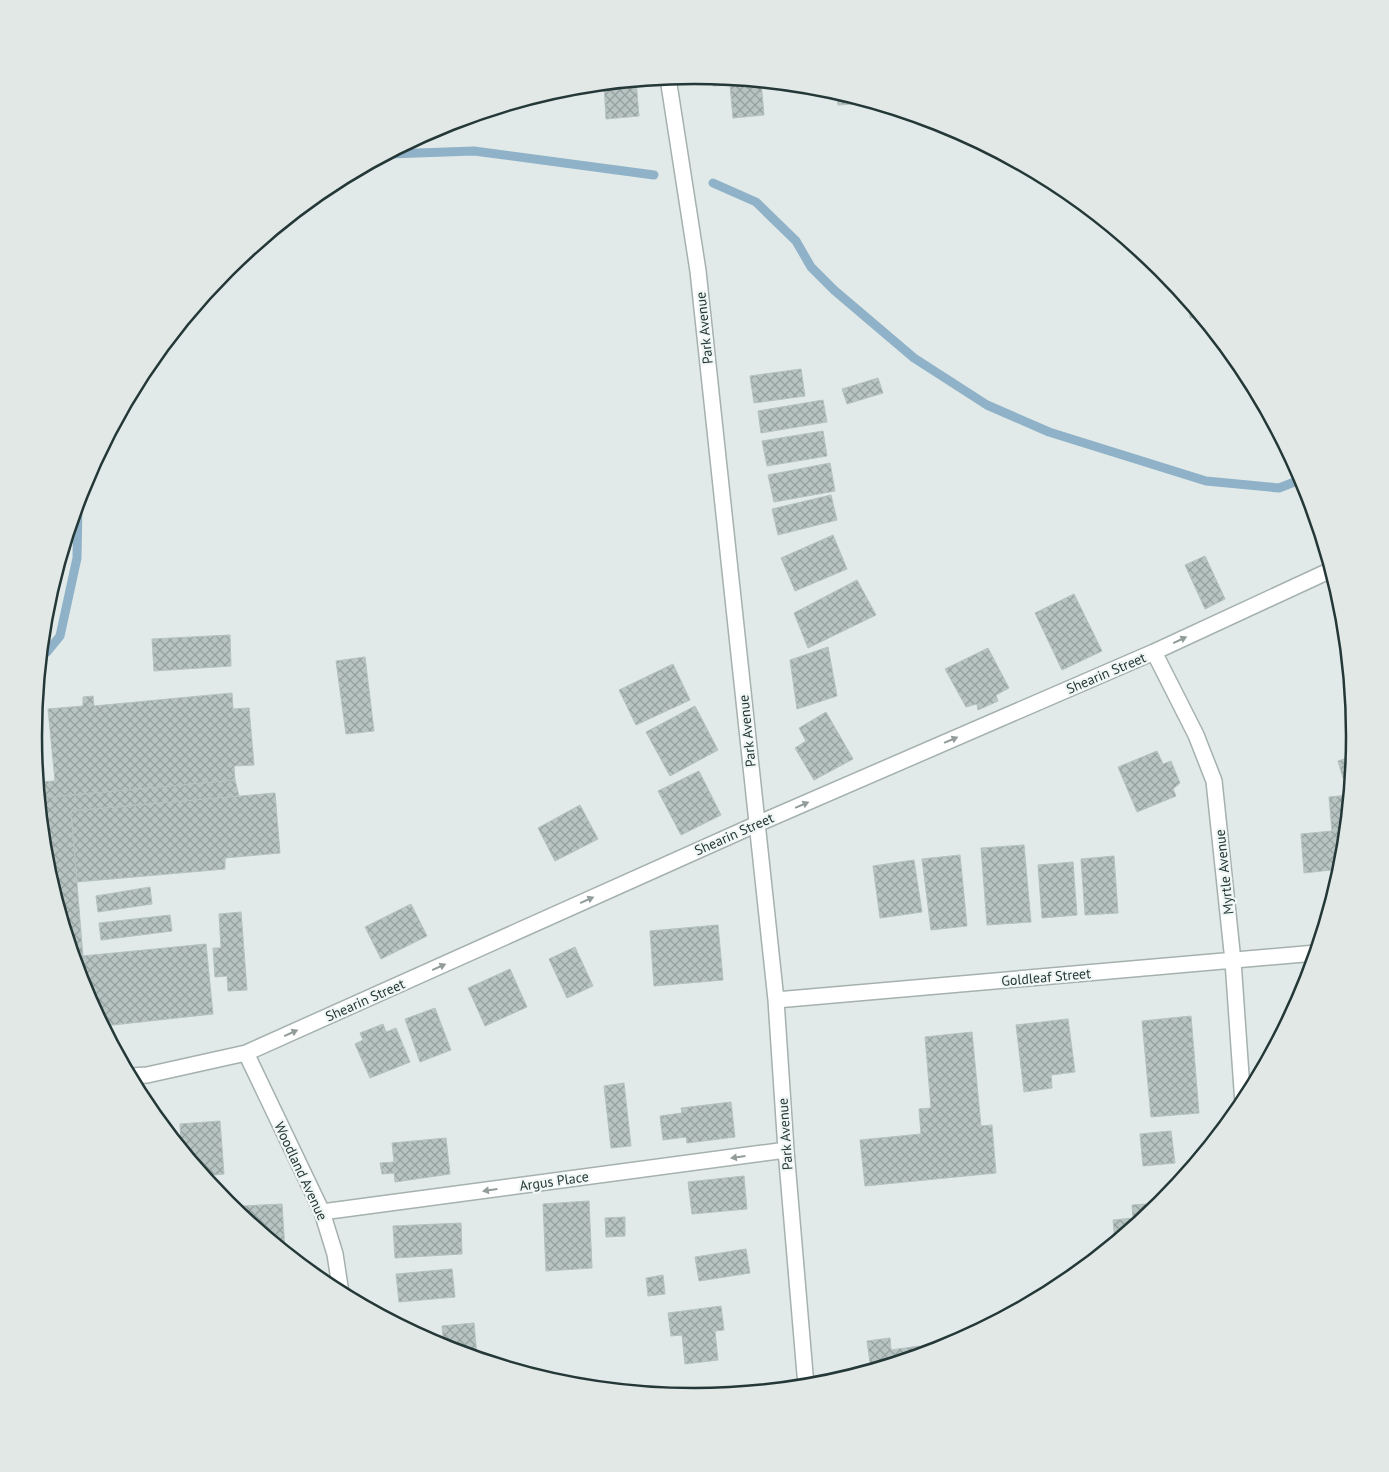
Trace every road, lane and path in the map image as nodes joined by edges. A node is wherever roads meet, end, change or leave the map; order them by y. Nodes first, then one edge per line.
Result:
1 (669, 85) edge
2 (1325, 573) edge
3 (1154, 652) junction
4 (757, 824) junction
5 (1309, 954) edge
6 (1233, 960) junction
7 (776, 1000) junction
8 (246, 1053) junction
9 (138, 1075) edge
10 (1242, 1090) edge
11 (786, 1150) junction
12 (322, 1212) junction
13 (339, 1283) edge
14 (805, 1378) edge

1 - 4 street, Park Avenue
3 -> 2 street, Shearin Street
4 -> 3 street, Shearin Street
3 - 6 street, Myrtle Avenue
4 - 7 street, Park Avenue
8 -> 4 street, Shearin Street
5 - 6 street, Goldleaf Street
6 - 7 street, Goldleaf Street
6 - 10 street, Myrtle Avenue
7 - 11 street, Park Avenue
8 - 9 street, Shearin Street
8 - 12 street, Woodland Avenue
11 -> 12 street, Argus Place
11 - 14 street, Park Avenue
12 - 13 street, Woodland Avenue

